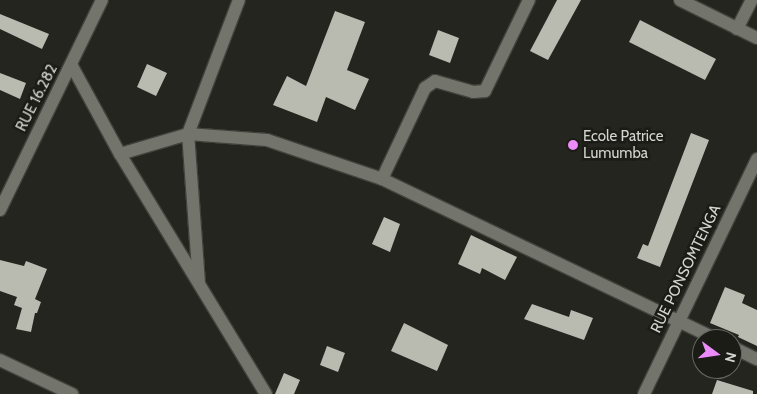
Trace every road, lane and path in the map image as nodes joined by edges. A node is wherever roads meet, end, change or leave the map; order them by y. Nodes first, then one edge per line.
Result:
1 (102, 0) edge
2 (239, 0) edge
3 (529, 0) edge
4 (680, 0) edge
5 (752, 0) edge
6 (737, 29) junction
7 (757, 38) edge
8 (72, 66) junction
9 (188, 134) junction
10 (120, 154) junction
11 (757, 159) edge
12 (753, 178) edge
13 (382, 180) junction
14 (2, 202) edge
15 (199, 283) junction
16 (679, 321) junction
17 (695, 329) edge
18 (742, 352) edge
19 (757, 359) edge
20 (0, 360) edge
21 (72, 394) edge
22 (266, 394) edge
23 (644, 394) edge

1 - 8 street, RUE 16.282
2 - 9 street
3 - 13 street
4 - 6 street
5 - 6 street
6 - 7 street
8 - 10 street
8 - 14 street, RUE 16.282
9 - 10 street
9 - 13 street
9 - 15 street
10 - 15 street
11 - 12 street, RUE PONSOMTENGA
12 - 16 street, RUE PONSOMTENGA
13 - 16 street
15 - 22 street
16 - 17 street
16 - 23 street, RUE PONSOMTENGA
18 - 19 street
20 - 21 street

